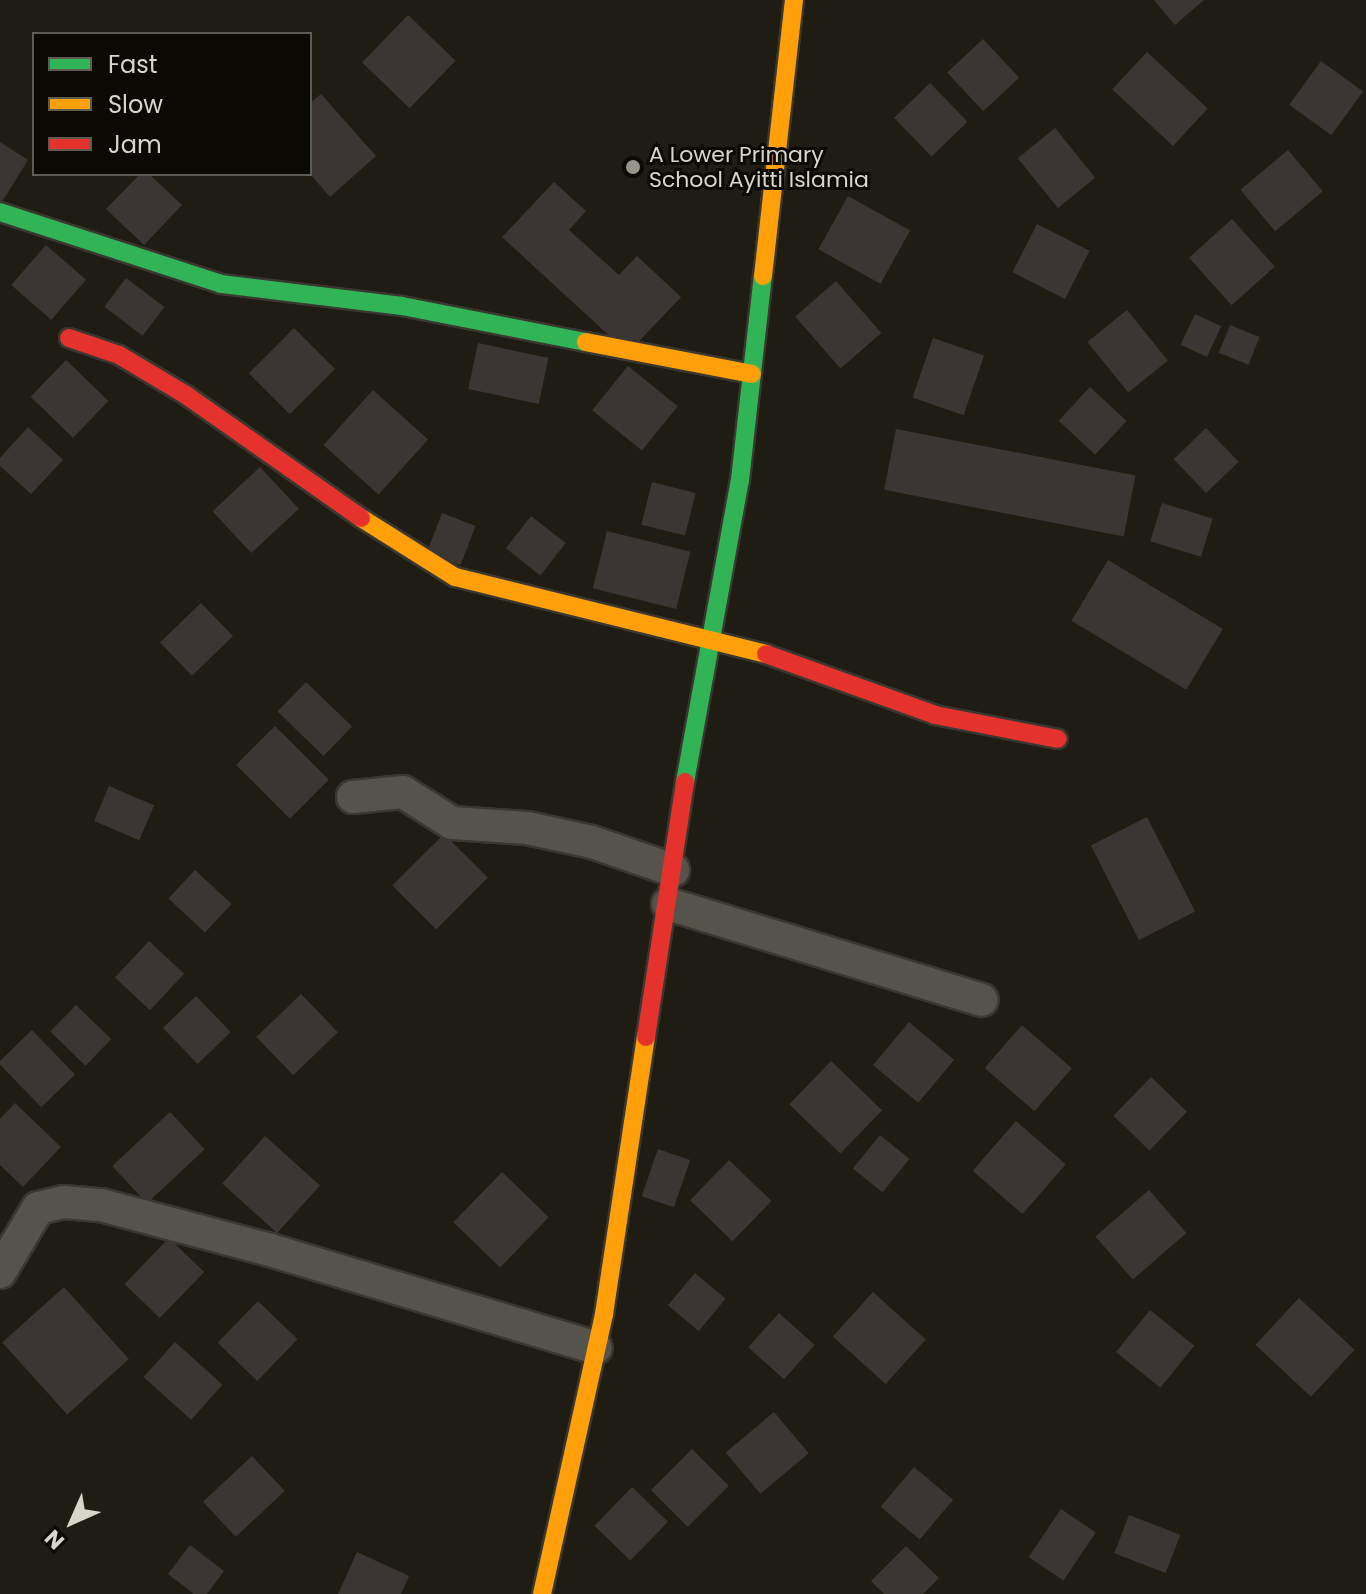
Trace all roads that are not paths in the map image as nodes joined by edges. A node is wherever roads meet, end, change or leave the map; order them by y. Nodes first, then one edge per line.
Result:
1 (794, 0) edge
2 (0, 212) edge
3 (69, 338) dead end
4 (752, 374) junction
5 (712, 642) junction
6 (1058, 739) dead end
7 (353, 797) dead end
8 (673, 870) junction
9 (668, 904) junction
10 (982, 1000) dead end
11 (0, 1272) edge
12 (596, 1348) junction
13 (542, 1594) edge

1 - 4 street
2 - 4 street
3 - 5 street
4 - 5 street
5 - 6 street
5 - 8 street
7 - 8 street
8 - 9 street
9 - 10 street
9 - 12 street
11 - 12 street
12 - 13 street

